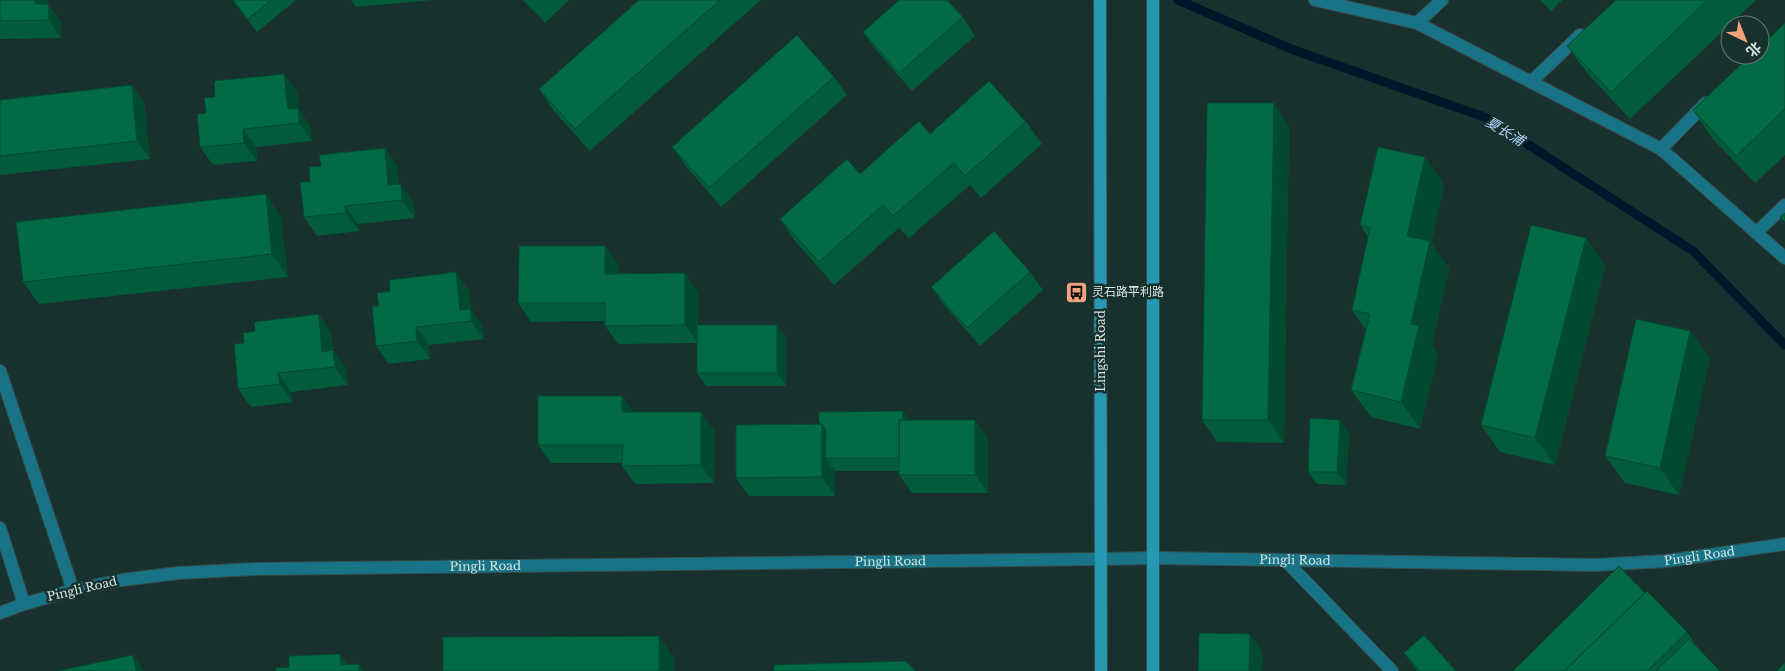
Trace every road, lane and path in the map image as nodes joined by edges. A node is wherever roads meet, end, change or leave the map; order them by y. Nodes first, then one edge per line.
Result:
1 (1100, 0) edge
2 (1153, 0) edge
3 (1315, 0) edge
4 (1442, 0) edge
5 (1417, 23) junction
6 (1588, 27) edge
7 (1531, 82) junction
8 (1714, 95) edge
9 (1661, 149) junction
10 (1785, 205) edge
11 (1756, 233) junction
12 (1785, 258) edge
13 (0, 371) edge
14 (0, 528) edge
15 (1785, 544) edge
16 (1154, 558) junction
17 (1101, 559) junction
18 (1284, 560) junction
19 (72, 590) junction
20 (24, 604) junction
21 (0, 613) edge
22 (1101, 671) edge
23 (1153, 671) edge
24 (1392, 671) edge

1 - 17 main road, Lingshi Road
2 - 16 main road
3 - 5 street
4 - 5 street
5 - 7 street
6 - 7 street
7 - 9 street
8 - 9 street
9 - 11 street
10 - 11 street
11 - 12 street
13 - 19 street
14 - 20 street
15 - 18 street, Pingli Road
16 - 17 street, Pingli Road
16 - 18 street, Pingli Road
16 - 23 main road
17 - 19 street, Pingli Road
17 - 22 main road, Lingshi Road
18 - 24 street
19 - 20 street, Pingli Road
20 - 21 street, Pingli Road

